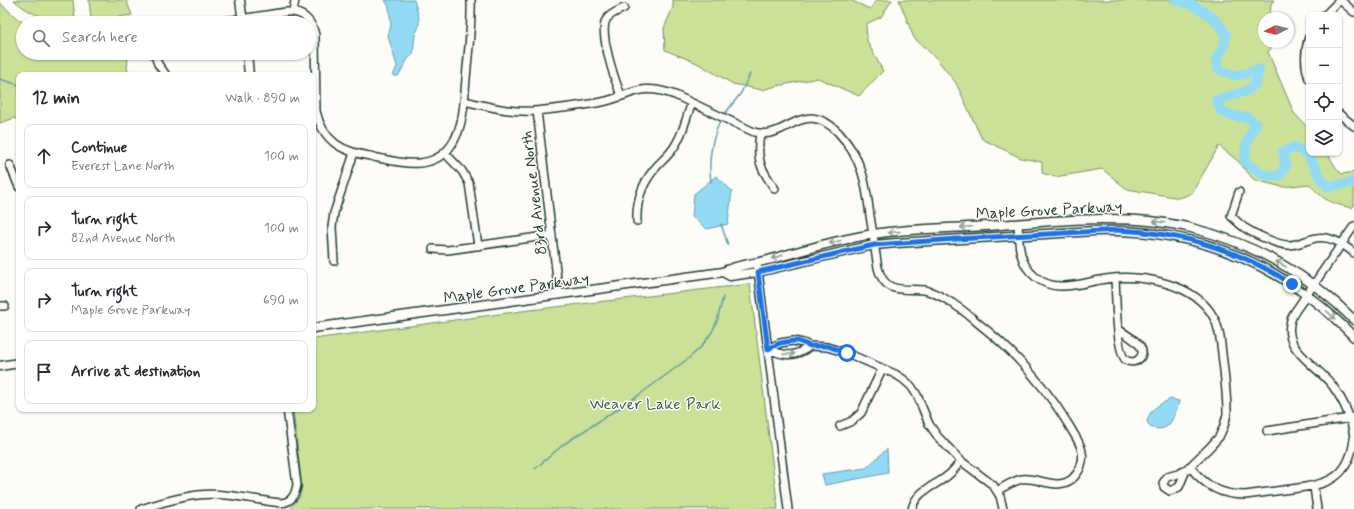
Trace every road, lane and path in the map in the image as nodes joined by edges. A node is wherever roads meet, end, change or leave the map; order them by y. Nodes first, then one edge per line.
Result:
1 (240, 0) edge
2 (294, 0) edge
3 (470, 0) edge
4 (1340, 0) edge
5 (624, 8) dead end
6 (293, 12) junction
7 (1328, 12) edge
8 (1354, 12) edge
9 (242, 16) edge
10 (270, 16) edge
11 (303, 16) edge
12 (1306, 46) edge
13 (157, 60) edge
14 (248, 60) edge
15 (315, 60) edge
16 (1306, 70) edge
17 (164, 72) edge
18 (249, 72) edge
19 (315, 72) edge
20 (621, 95) junction
21 (464, 100) junction
22 (692, 103) junction
23 (316, 111) edge
24 (537, 111) junction
25 (1342, 116) edge
26 (1354, 126) edge
27 (760, 133) junction
28 (354, 153) junction
29 (445, 153) junction
30 (10, 165) dead end
31 (16, 180) edge
32 (776, 190) dead end
33 (1239, 192) dead end
34 (637, 221) dead end
35 (1018, 224) junction
36 (1354, 226) edge
37 (873, 234) junction
38 (1019, 235) junction
39 (552, 236) junction
40 (1341, 244) junction
41 (874, 245) junction
42 (478, 246) junction
43 (433, 249) dead end
44 (1354, 253) edge
45 (334, 261) dead end
46 (757, 263) junction
47 (723, 272) junction
48 (758, 272) junction
49 (1115, 278) junction
50 (1313, 286) junction
51 (559, 295) junction
52 (1307, 295) junction
53 (1354, 320) edge
54 (316, 328) edge
55 (1118, 329) junction
56 (1354, 337) edge
57 (810, 346) junction
58 (768, 349) junction
59 (16, 363) edge
60 (0, 366) edge
61 (882, 369) junction
62 (287, 412) edge
63 (1350, 418) junction
64 (840, 426) dead end
65 (1267, 431) dead end
66 (1354, 438) edge
67 (961, 461) junction
68 (1314, 487) junction
69 (997, 491) junction
70 (141, 509) edge
71 (788, 509) edge
72 (912, 509) edge
73 (1003, 509) edge
74 (1318, 509) edge

1 - 9 main road
2 - 6 street
3 - 21 street
4 - 7 street
4 - 8 street
5 - 20 street
6 - 10 street
6 - 11 street
12 - 16 street
13 - 17 street
14 - 18 main road
15 - 19 street
20 - 22 street
20 - 24 street
21 - 24 street
21 - 29 street
22 - 27 street
22 - 34 street
23 - 28 street
24 - 39 street, 83rd Avenue North
25 - 26 street
27 - 32 street
27 - 37 street
28 - 29 street
28 - 45 street
29 - 42 street
30 - 31 street
33 - 40 street
35 -> 37 main road, Maple Grove Parkway
35 - 38 street
50 -> 35 main road, Maple Grove Parkway
36 - 40 street
37 - 41 street
37 -> 46 main road, Maple Grove Parkway
38 - 41 main road, Maple Grove Parkway
38 - 49 street
38 - 52 main road, Maple Grove Parkway
39 - 42 street
39 - 51 street, 83rd Avenue North
40 - 44 street
40 - 50 street
41 - 48 main road, Maple Grove Parkway
41 - 69 street
42 - 43 street
46 - 47 main road, Maple Grove Parkway
46 - 48 street
47 - 48 main road, Maple Grove Parkway
47 - 51 main road, Maple Grove Parkway
48 - 58 street
49 - 55 street
49 - 68 street
50 - 52 street
50 - 53 main road, Maple Grove Parkway
51 - 54 main road, Maple Grove Parkway
52 -> 56 main road, Maple Grove Parkway
52 - 63 street
55 - 55 street
57 - 58 street
58 -> 57 street
57 - 61 street
58 - 71 street
59 - 60 main road
61 - 64 street
61 - 67 street
62 - 70 street
63 - 65 street
63 - 66 street
66 - 68 street
67 - 69 street
67 - 72 street
68 - 74 street
69 - 73 street

